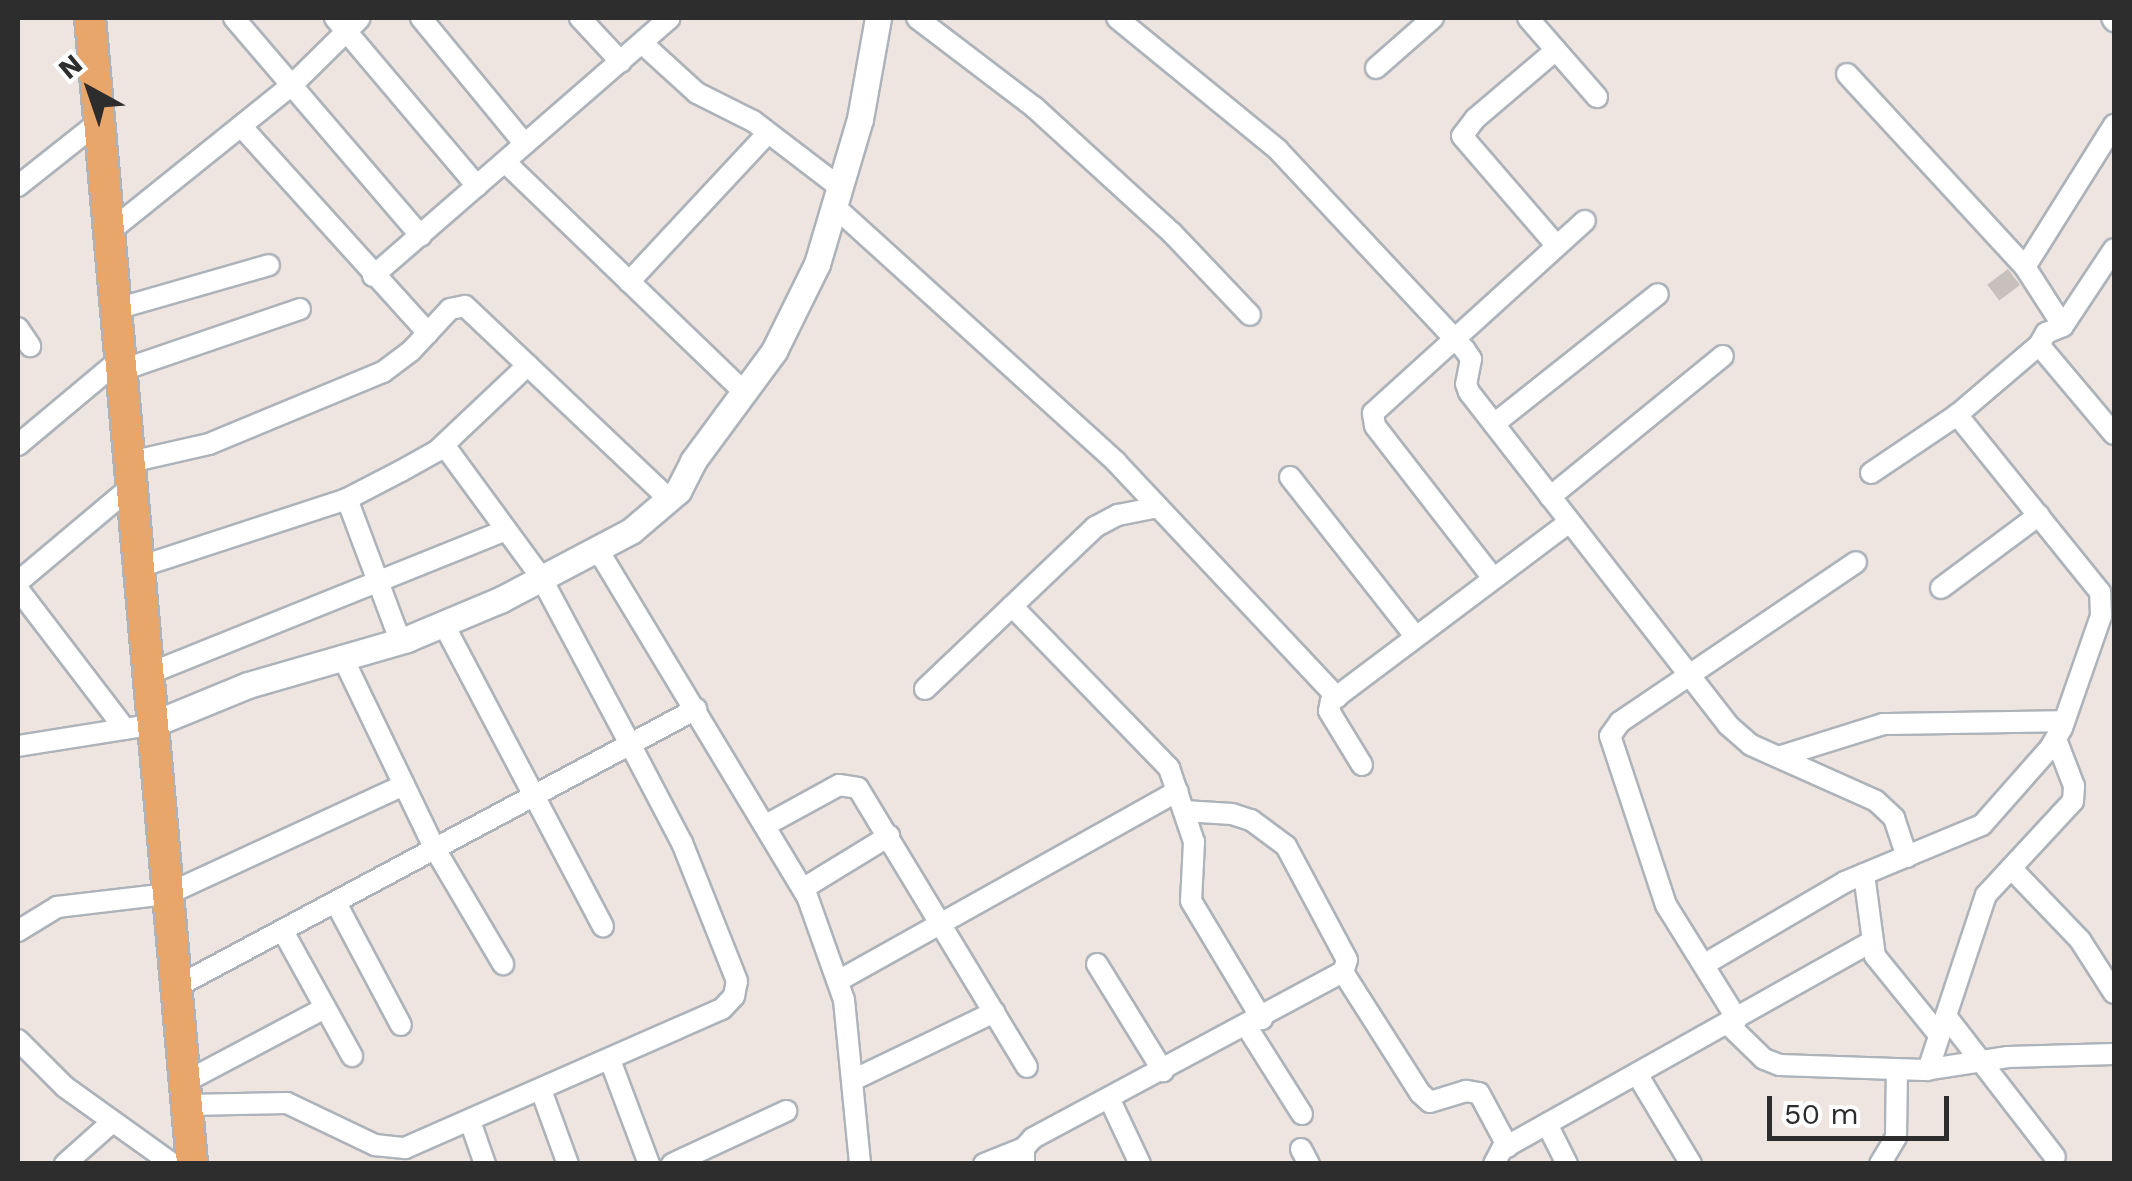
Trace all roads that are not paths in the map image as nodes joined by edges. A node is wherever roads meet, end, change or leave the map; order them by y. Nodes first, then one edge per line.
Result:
1 (90, 18) edge
2 (234, 18) edge
3 (421, 18) edge
4 (580, 18) edge
5 (670, 18) edge
6 (878, 18) edge
7 (917, 18) edge
8 (1117, 18) edge
9 (1433, 18) edge
10 (1528, 18) edge
11 (347, 22) edge
12 (642, 44) junction
13 (1556, 50) junction
14 (620, 62) junction
15 (1376, 68) dead end
16 (1847, 74) dead end
17 (292, 85) junction
18 (1597, 97) dead end
19 (100, 121) junction
20 (2114, 125) edge
21 (241, 126) junction
22 (768, 133) junction
23 (526, 144) junction
24 (505, 162) junction
25 (19, 181) edge
26 (477, 186) junction
27 (836, 196) junction
28 (1585, 220) dead end
29 (110, 232) junction
30 (420, 236) junction
31 (1556, 246) junction
32 (2114, 249) edge
33 (269, 265) dead end
34 (2025, 267) junction
35 (374, 276) junction
36 (629, 282) junction
37 (2106, 282) edge
38 (1658, 294) dead end
39 (116, 309) junction
40 (300, 309) dead end
41 (1250, 315) dead end
42 (2063, 326) junction
43 (18, 328) edge
44 (428, 332) junction
45 (1453, 338) junction
46 (30, 346) dead end
47 (2039, 346) junction
48 (1723, 356) dead end
49 (121, 365) junction
50 (528, 365) junction
51 (743, 391) junction
52 (1956, 415) junction
53 (1494, 424) junction
54 (2114, 434) edge
55 (18, 445) edge
56 (444, 445) junction
57 (1870, 473) dead end
58 (131, 474) junction
59 (1290, 477) dead end
60 (1550, 497) junction
61 (347, 499) junction
62 (669, 499) junction
63 (1158, 507) junction
64 (2038, 516) junction
65 (1570, 522) junction
66 (506, 530) junction
67 (598, 550) junction
68 (1856, 562) dead end
69 (139, 568) junction
70 (540, 577) junction
71 (1493, 578) junction
72 (380, 582) junction
73 (18, 585) edge
74 (1941, 588) dead end
75 (1012, 606) junction
76 (2108, 611) edge
77 (442, 623) junction
78 (1415, 636) junction
79 (400, 640) junction
80 (342, 656) junction
81 (148, 674) junction
82 (1689, 675) junction
83 (925, 689) dead end
84 (1338, 696) junction
85 (696, 709) junction
86 (139, 727) junction
87 (2060, 730) junction
88 (630, 744) junction
89 (18, 746) edge
90 (1778, 757) junction
91 (1362, 764) dead end
92 (404, 784) junction
93 (532, 796) junction
94 (1181, 801) junction
95 (766, 824) junction
96 (888, 836) junction
97 (435, 849) junction
98 (1907, 857) junction
99 (2012, 868) junction
100 (1864, 874) junction
101 (804, 888) junction
102 (168, 894) junction
103 (336, 902) junction
104 (943, 924) junction
105 (603, 926) dead end
106 (283, 930) junction
107 (18, 931) edge
108 (1871, 942) junction
109 (503, 964) dead end
110 (1097, 964) dead end
111 (1705, 964) junction
112 (1343, 972) junction
113 (838, 981) junction
114 (176, 988) junction
115 (2114, 992) edge
116 (325, 1008) junction
117 (994, 1012) junction
118 (1732, 1021) junction
119 (1254, 1024) junction
120 (401, 1025) dead end
121 (1943, 1026) junction
122 (22, 1053) edge
123 (2114, 1054) edge
124 (352, 1056) dead end
125 (610, 1060) junction
126 (1984, 1061) junction
127 (1026, 1067) dead end
128 (1897, 1069) junction
129 (1163, 1070) junction
130 (1928, 1070) junction
131 (1636, 1074) junction
132 (853, 1080) junction
133 (540, 1090) junction
134 (186, 1094) junction
135 (1109, 1098) junction
136 (786, 1111) dead end
137 (1302, 1114) dead end
138 (470, 1120) junction
139 (110, 1123) junction
140 (1547, 1124) junction
141 (375, 1155) edge
142 (1501, 1155) edge
143 (1024, 1156) edge
144 (2055, 1157) dead end
145 (181, 1159) edge
146 (65, 1164) edge
147 (486, 1164) edge
148 (568, 1164) edge
149 (650, 1164) edge
150 (672, 1164) edge
151 (860, 1164) edge
152 (984, 1164) edge
153 (1140, 1164) edge
154 (1567, 1164) edge
155 (1691, 1164) edge
156 (1880, 1164) edge

1 - 19 main road
2 - 17 street
3 - 23 street
4 - 14 street
5 - 12 street
6 - 27 street
7 - 41 street
8 - 45 street
9 - 15 street
10 - 13 street
11 - 17 street
11 - 26 street
12 - 14 street
12 - 22 street
13 - 18 street
13 - 31 street
14 - 23 street
16 - 34 street
17 - 21 street
17 - 30 street
19 - 25 street
19 - 29 main road
20 - 34 street
21 - 29 street
21 - 35 street
22 - 27 street
22 - 36 street
23 - 24 street
24 - 26 street
24 - 36 street
26 - 30 street
27 - 51 street
27 - 63 street
28 - 31 street
29 - 39 main road
30 - 35 street
31 - 45 street
32 - 37 street
33 - 39 street
34 - 42 street
35 - 44 street
36 - 51 street
37 - 42 street
38 - 53 street
39 - 49 main road
40 - 49 street
42 - 47 street
43 - 46 street
44 - 50 street
44 - 58 street
45 - 53 street
45 - 71 street
47 - 52 street
47 - 54 street
48 - 60 street
49 - 55 street
49 - 58 main road
50 - 56 street
50 - 62 street
51 - 62 street
52 - 57 street
52 - 64 street
53 - 60 street
56 - 61 street
56 - 66 street
58 - 69 main road
58 - 73 street
59 - 78 street
60 - 65 street
61 - 69 street
61 - 72 street
62 - 67 street
63 - 75 street
63 - 84 street
64 - 74 street
64 - 76 street
65 - 71 street
65 - 82 street
66 - 70 street
66 - 72 street
67 - 70 street
67 - 85 street
68 - 82 street
69 - 81 main road
70 - 77 street
70 - 88 street
71 - 78 street
72 - 79 street
72 - 81 street
73 - 86 street
75 - 83 street
75 - 94 street
76 - 87 street
77 - 79 street
77 - 93 street
78 - 84 street
79 - 80 street
80 - 86 street
80 - 92 street
81 - 86 main road
82 - 90 street
82 - 111 street
84 - 91 street
85 - 88 street
85 - 95 street
86 - 89 street
86 - 102 main road
87 - 90 street
87 - 98 street
87 - 99 street
88 - 93 street
88 - 125 street
90 - 98 street
92 - 97 street
92 - 102 street
93 - 97 street
93 - 105 street
94 - 104 street
94 - 112 street
94 - 119 street
95 - 96 street
95 - 101 street
96 - 101 street
96 - 104 street
97 - 103 street
97 - 109 street
98 - 100 street
99 - 115 street
99 - 121 street
100 - 108 street
100 - 111 street
101 - 113 street
102 - 107 street
102 - 114 main road
103 - 106 street
103 - 120 street
104 - 113 street
104 - 117 street
106 - 114 street
106 - 116 street
108 - 118 street
108 - 121 street
110 - 129 street
111 - 118 street
112 - 119 street
112 - 142 street
113 - 132 street
114 - 134 main road
116 - 124 street
116 - 134 street
117 - 127 street
117 - 132 street
118 - 128 street
118 - 131 street
119 - 129 street
119 - 137 street
121 - 126 street
121 - 130 street
122 - 139 street
123 - 126 street
125 - 133 street
125 - 149 street
126 - 130 street
126 - 144 street
128 - 130 street
128 - 156 street
129 - 135 street
131 - 140 street
131 - 155 street
132 - 151 street
133 - 138 street
133 - 148 street
134 - 141 street
134 - 145 main road
135 - 143 street
135 - 153 street
136 - 150 street
138 - 141 street
138 - 147 street
139 - 145 street
139 - 146 street
140 - 142 street
140 - 154 street
143 - 152 street

